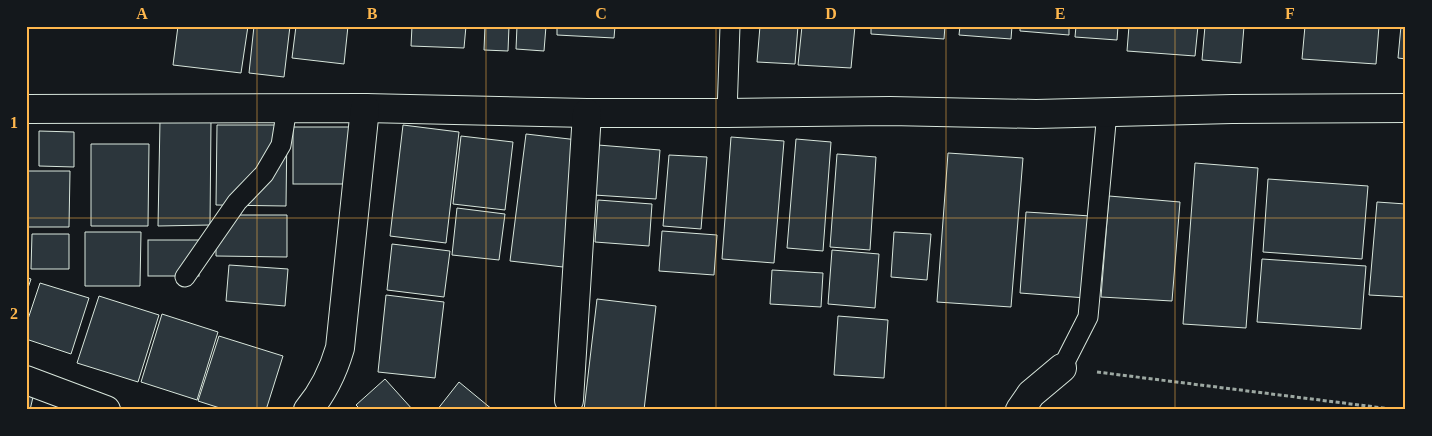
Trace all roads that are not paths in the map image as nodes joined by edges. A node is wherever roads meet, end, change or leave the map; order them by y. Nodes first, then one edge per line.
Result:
1 (730, 26) edge
2 (287, 108) junction
3 (365, 108) junction
4 (1406, 108) edge
5 (26, 109) edge
6 (1107, 112) junction
7 (587, 113) junction
8 (727, 114) junction
9 (185, 277) dead end
10 (1062, 368) joint
11 (26, 380) edge
12 (569, 400) dead end
13 (106, 410) edge
14 (308, 410) edge
15 (1020, 410) edge

1 - 8 lane
2 - 3 street
2 - 5 street
2 - 9 lane
3 - 7 street
3 - 14 street
4 - 6 street
6 - 8 street
6 - 10 lane
7 - 8 street
7 - 12 street
10 - 15 street
11 - 13 street

